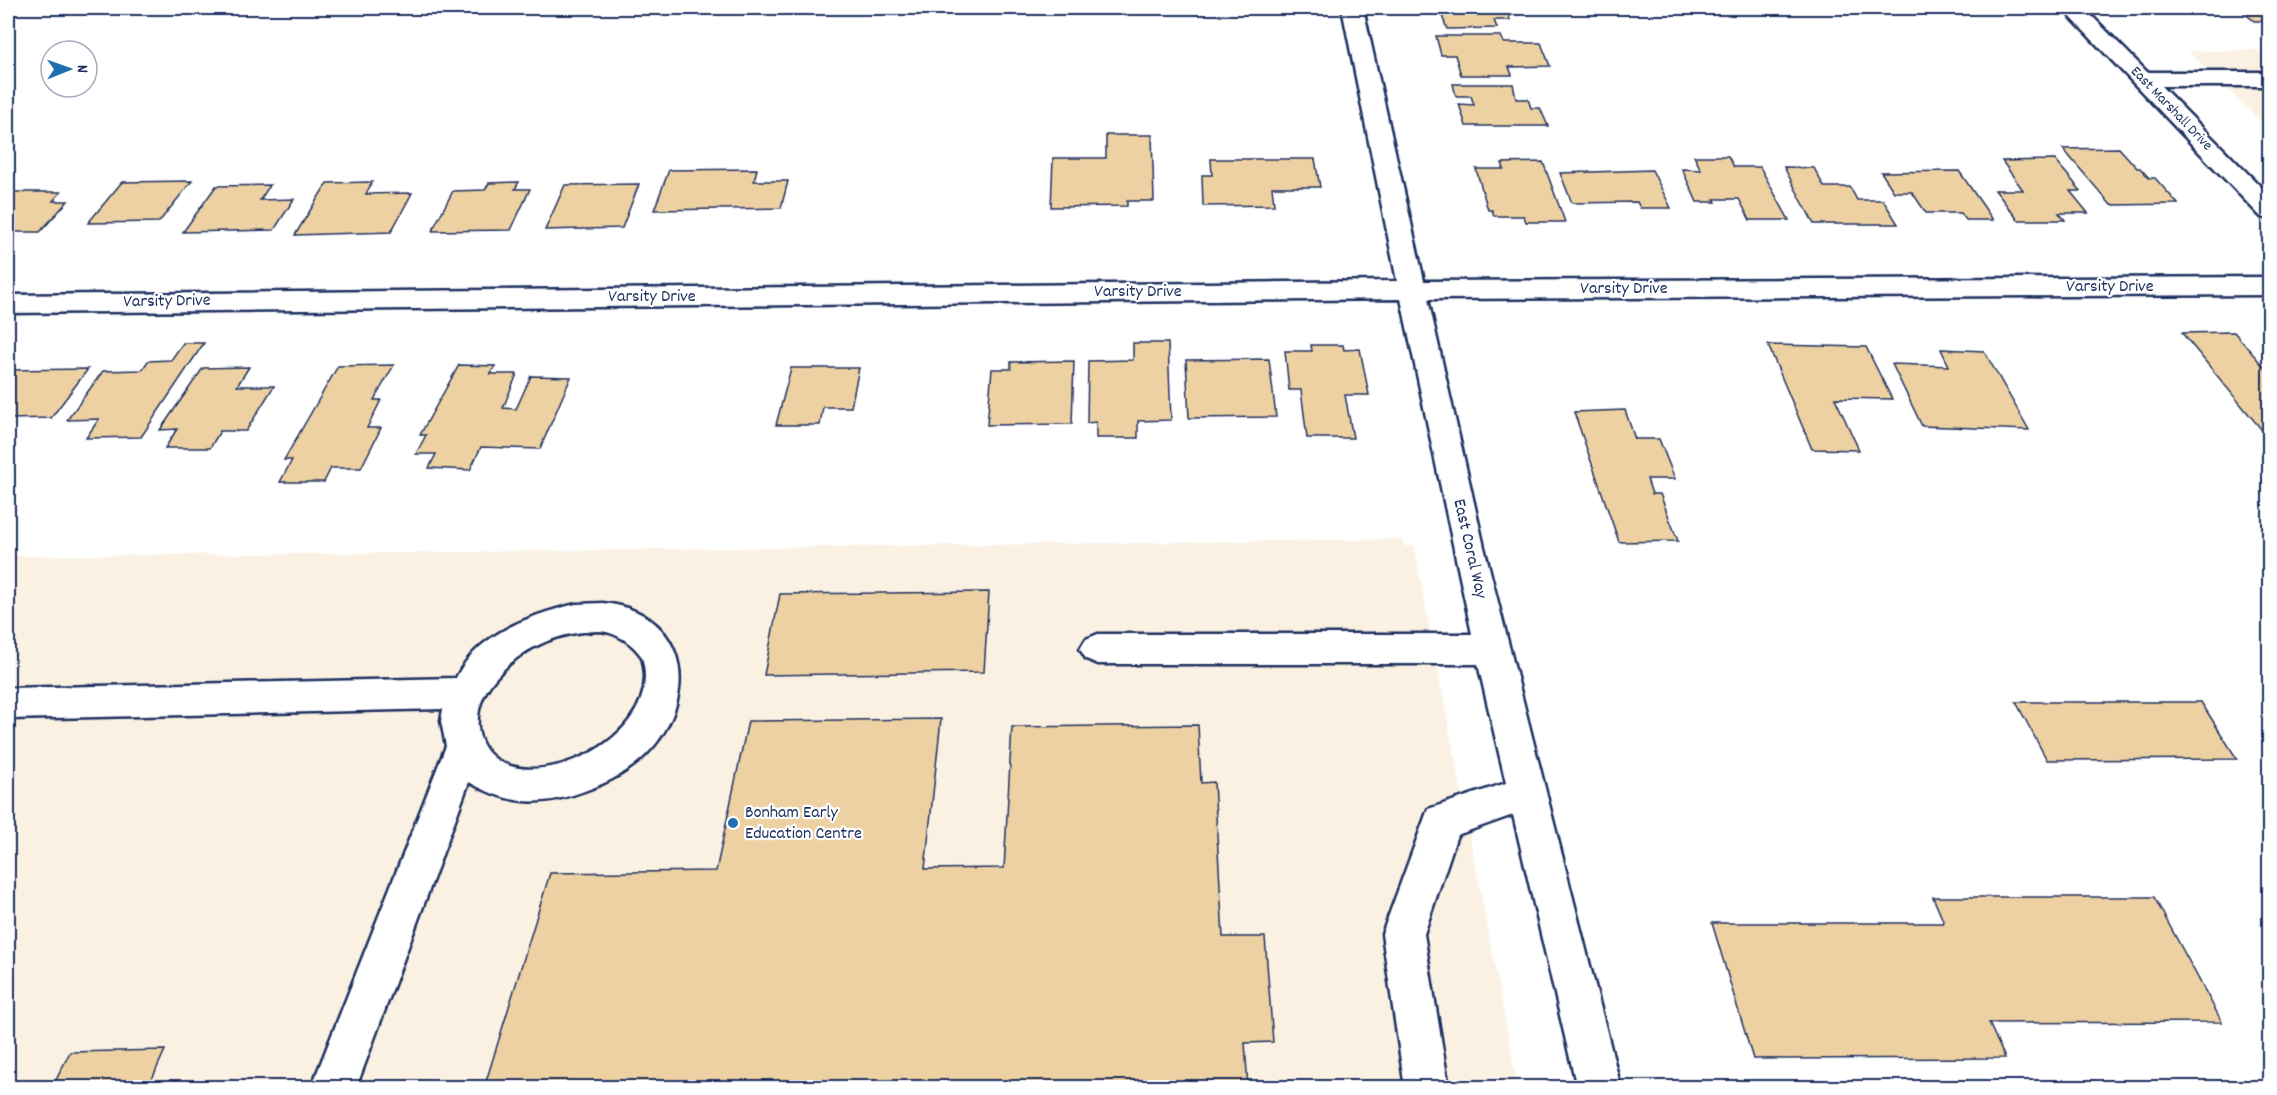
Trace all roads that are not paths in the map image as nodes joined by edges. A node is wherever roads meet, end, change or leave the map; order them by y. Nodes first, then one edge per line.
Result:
1 (1352, 8) edge
2 (2072, 8) edge
3 (2142, 79) junction
4 (2270, 79) edge
5 (2270, 211) edge
6 (2270, 286) edge
7 (1414, 290) junction
8 (8, 304) edge
9 (1098, 649) dead end
10 (1493, 649) junction
11 (466, 693) junction
12 (8, 704) edge
13 (463, 749) junction
14 (1527, 793) junction
15 (333, 1088) edge
16 (1427, 1088) edge
17 (1599, 1088) edge

1 - 7 street, East Coral Way
2 - 3 street, East Marshall Drive
3 - 4 street
3 - 5 street, East Marshall Drive
6 - 7 street, Varsity Drive
7 - 8 street, Varsity Drive
7 - 10 street, East Coral Way
9 - 10 street
10 - 14 street, East Coral Way
11 - 12 street
11 - 13 street
11 - 13 street
13 - 15 street
14 - 16 street
14 - 17 street, East Coral Way

